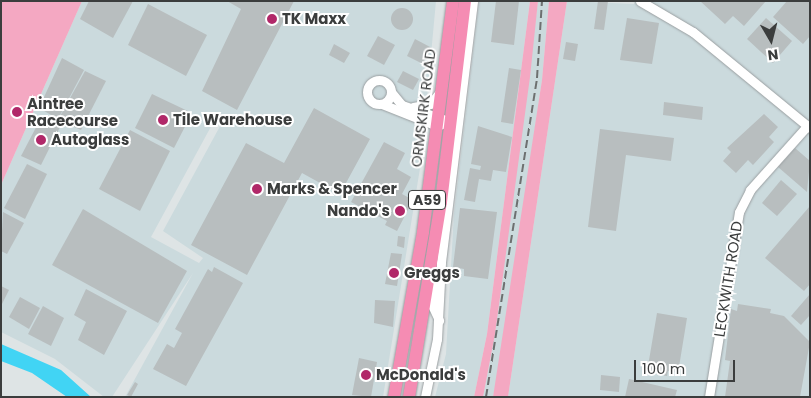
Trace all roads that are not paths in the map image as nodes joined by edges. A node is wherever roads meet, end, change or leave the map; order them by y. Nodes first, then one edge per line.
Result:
1 (453, 1) edge
2 (465, 1) edge
3 (473, 1) edge
4 (640, 1) edge
5 (442, 88) junction
6 (391, 92) junction
7 (382, 104) junction
8 (402, 105) junction
9 (442, 121) junction
10 (808, 127) edge
11 (435, 245) junction
12 (439, 320) junction
13 (394, 397) edge
14 (408, 397) edge
15 (425, 397) edge
16 (709, 397) edge

1 - 5 highway, ORMSKIRK ROAD / A59
2 - 9 highway, ORMSKIRK ROAD / A59
3 - 12 street
4 - 10 street
5 - 8 street
5 - 9 highway, ORMSKIRK ROAD / A59
6 - 7 street
6 - 7 street
6 - 8 street
7 - 9 street
8 - 9 street
9 - 11 highway, ORMSKIRK ROAD / A59
9 - 13 highway, ORMSKIRK ROAD / A59
10 - 16 street, LECKWITH ROAD
11 - 12 street
11 - 14 highway, ORMSKIRK ROAD / A59
12 - 15 street

